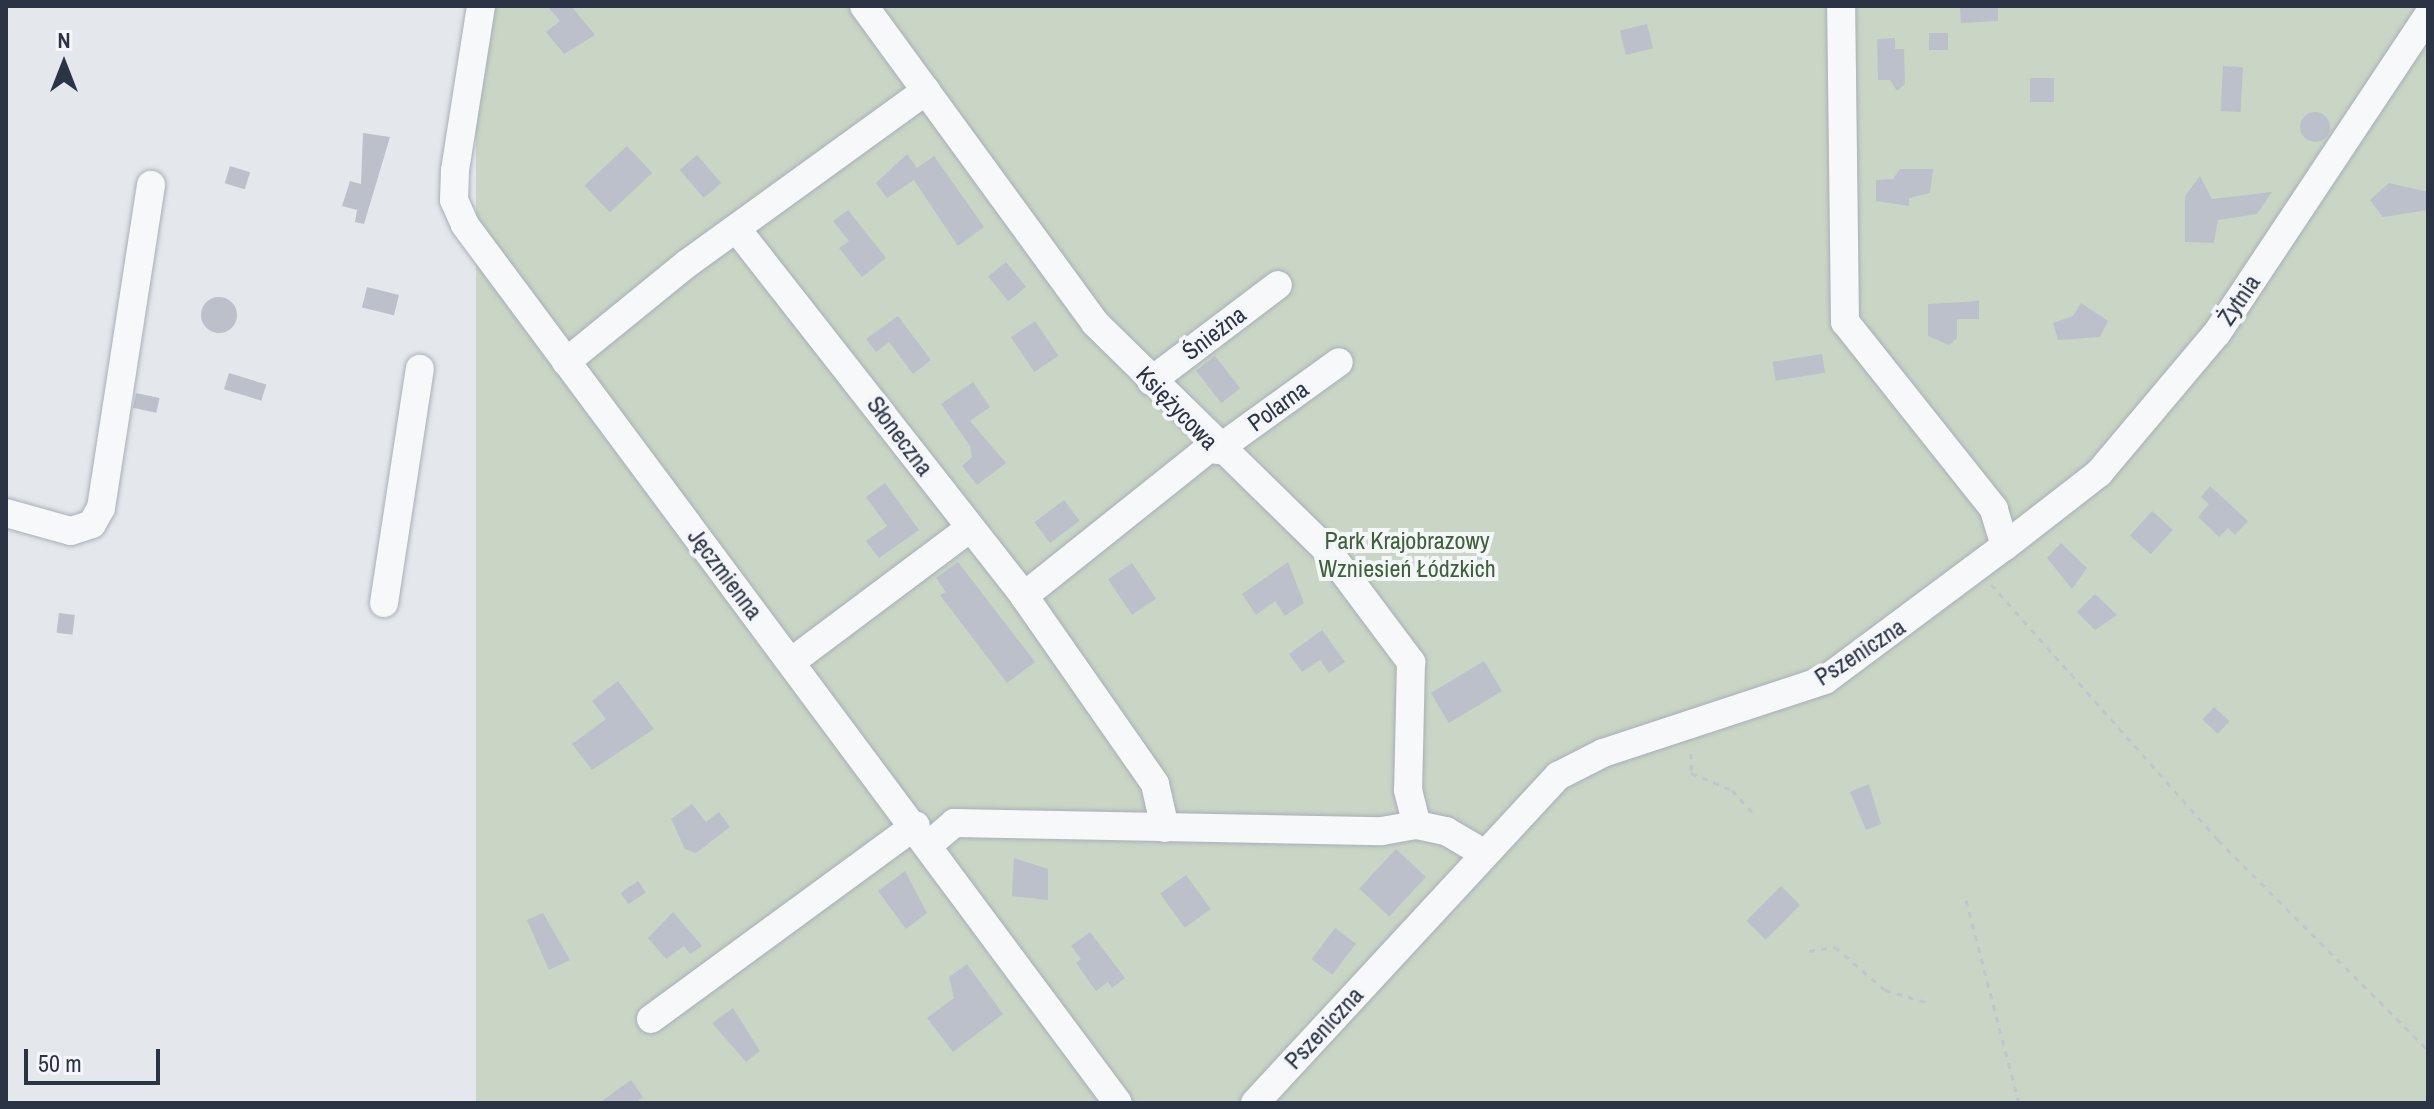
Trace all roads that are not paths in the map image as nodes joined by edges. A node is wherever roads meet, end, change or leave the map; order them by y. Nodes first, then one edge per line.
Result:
1 (481, 6) edge
2 (864, 6) edge
3 (1841, 6) edge
4 (2428, 15) edge
5 (926, 91) junction
6 (151, 185) dead end
7 (739, 232) junction
8 (1278, 285) dead end
9 (566, 362) junction
10 (1339, 362) dead end
11 (420, 369) dead end
12 (1151, 381) junction
13 (1215, 448) junction
14 (6, 513) edge
15 (970, 528) junction
16 (2005, 546) junction
17 (1024, 596) junction
18 (384, 603) dead end
19 (791, 662) junction
20 (1417, 825) junction
21 (1165, 828) junction
22 (923, 834) junction
23 (1485, 854) junction
24 (651, 1019) dead end
25 (1118, 1103) edge
26 (1255, 1103) edge

1 - 9 street, Jęczmienna
2 - 5 street, Księżycowa
3 - 16 street
4 - 16 street, Żytnia
5 - 7 street
5 - 12 street, Księżycowa
6 - 14 street
7 - 9 street
7 - 15 street, Słoneczna
8 - 12 street, Śnieżna
9 - 19 street, Jęczmienna
10 - 13 street, Polarna
11 - 18 street
12 - 13 street, Księżycowa
13 - 17 street, Polarna
13 - 20 street, Księżycowa
15 - 17 street, Słoneczna
15 - 19 street
16 - 23 street, Pszeniczna
17 - 21 street, Słoneczna
19 - 22 street, Jęczmienna
20 - 21 street
20 - 23 street
21 - 22 street
22 - 24 street
22 - 25 street, Jęczmienna
23 - 26 street, Pszeniczna

